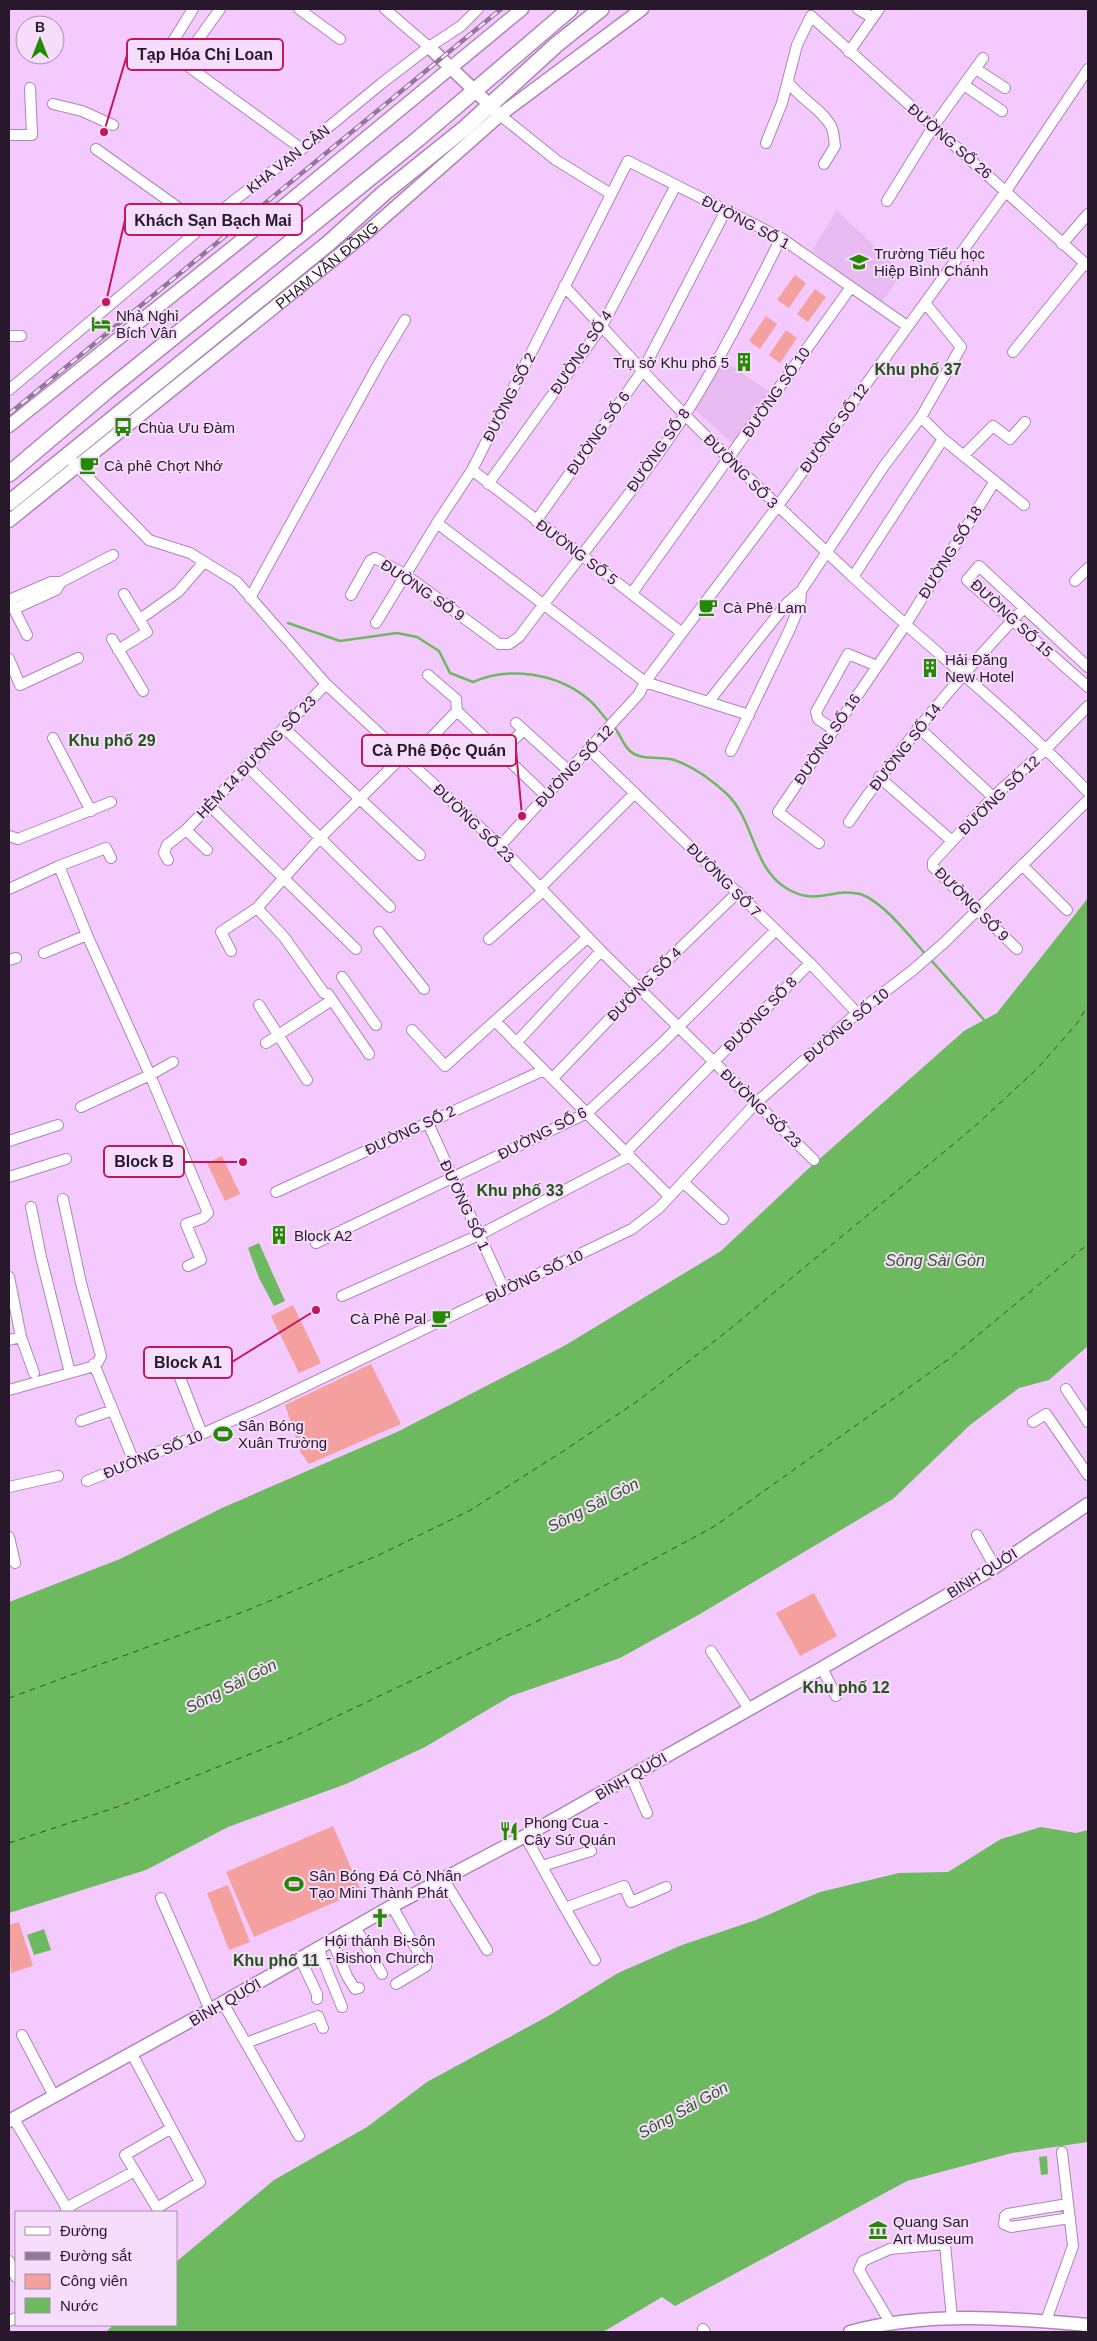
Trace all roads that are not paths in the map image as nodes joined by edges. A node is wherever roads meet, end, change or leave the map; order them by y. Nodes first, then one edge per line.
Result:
1 (193, 9) edge
2 (220, 9) edge
3 (299, 9) edge
4 (385, 9) edge
5 (478, 9) edge
6 (522, 9) edge
7 (570, 9) edge
8 (601, 9) edge
9 (642, 9) edge
10 (858, 9) edge
11 (880, 9) edge
12 (873, 18) junction
13 (340, 39) dead end
14 (429, 47) junction
15 (849, 52) junction
16 (983, 58) dead end
17 (182, 62) junction
18 (450, 69) junction
19 (976, 69) junction
20 (1088, 69) edge
21 (788, 82) junction
22 (964, 85) junction
23 (30, 88) dead end
24 (1005, 88) dead end
25 (474, 90) junction
26 (53, 104) dead end
27 (495, 110) junction
28 (1002, 111) dead end
29 (113, 125) dead end
30 (932, 127) junction
31 (9, 135) edge
32 (766, 143) dead end
33 (96, 149) dead end
34 (302, 149) junction
35 (628, 161) joint
36 (824, 164) dead end
37 (676, 185) junction
38 (1006, 191) junction
39 (611, 194) junction
40 (887, 202) dead end
41 (726, 210) junction
42 (1088, 214) edge
43 (204, 226) junction
44 (781, 238) junction
45 (1062, 244) junction
46 (1087, 264) edge
47 (564, 286) junction
48 (851, 287) junction
49 (925, 303) junction
50 (406, 320) dead end
51 (602, 326) junction
52 (907, 326) junction
53 (9, 336) edge
54 (21, 336) dead end
55 (1013, 352) dead end
56 (643, 370) junction
57 (9, 390) edge
58 (684, 415) junction
59 (922, 416) junction
60 (1025, 422) dead end
61 (9, 426) edge
62 (943, 440) junction
63 (963, 456) junction
64 (729, 459) junction
65 (73, 462) junction
66 (472, 470) junction
67 (9, 474) edge
68 (994, 481) junction
69 (488, 484) junction
70 (9, 502) edge
71 (1024, 505) dead end
72 (777, 507) junction
73 (536, 520) junction
74 (9, 521) edge
75 (436, 522) junction
76 (826, 552) junction
77 (113, 555) dead end
78 (582, 556) junction
79 (204, 562) junction
80 (1088, 568) edge
81 (406, 575) junction
82 (853, 577) junction
83 (1075, 581) dead end
84 (801, 591) junction
85 (632, 593) junction
86 (124, 594) dead end
87 (351, 595) dead end
88 (250, 598) junction
89 (10, 603) edge
90 (544, 603) junction
91 (1024, 608) junction
92 (140, 618) junction
93 (1013, 620) junction
94 (376, 623) dead end
95 (906, 624) junction
96 (682, 633) junction
97 (28, 635) dead end
98 (112, 639) dead end
99 (509, 644) joint
100 (1064, 644) junction
101 (118, 650) junction
102 (1052, 655) junction
103 (78, 658) dead end
104 (9, 659) edge
105 (877, 666) junction
106 (1088, 666) edge
107 (964, 673) junction
108 (428, 675) dead end
109 (645, 682) junction
110 (326, 684) junction
111 (1088, 687) edge
112 (142, 691) dead end
113 (709, 701) junction
114 (1088, 706) edge
115 (457, 711) junction
116 (749, 714) junction
117 (918, 727) junction
118 (284, 728) junction
119 (833, 729) junction
120 (53, 738) dead end
121 (593, 745) junction
122 (1047, 748) junction
123 (730, 751) dead end
124 (500, 752) junction
125 (406, 758) junction
126 (246, 765) junction
127 (569, 771) junction
128 (879, 777) junction
129 (1088, 792) edge
130 (635, 793) junction
131 (546, 796) junction
132 (993, 797) junction
133 (358, 798) junction
134 (1088, 800) edge
135 (111, 802) dead end
136 (209, 805) junction
137 (91, 811) junction
138 (849, 822) dead end
139 (186, 830) junction
140 (9, 836) edge
141 (319, 839) junction
142 (952, 841) junction
143 (819, 843) dead end
144 (500, 846) junction
145 (208, 850) dead end
146 (420, 855) dead end
147 (112, 858) dead end
148 (168, 860) dead end
149 (1022, 865) junction
150 (59, 866) junction
151 (284, 878) junction
152 (541, 889) junction
153 (9, 890) edge
154 (738, 892) junction
155 (390, 907) dead end
156 (257, 908) junction
157 (977, 909) junction
158 (1067, 910) dead end
159 (775, 931) junction
160 (379, 932) dead end
161 (87, 935) junction
162 (588, 937) junction
163 (489, 940) dead end
164 (356, 949) dead end
165 (1017, 949) dead end
166 (231, 951) dead end
167 (601, 951) junction
168 (44, 953) dead end
169 (810, 963) junction
170 (342, 977) dead end
171 (638, 988) junction
172 (424, 989) dead end
173 (328, 995) junction
174 (259, 1005) dead end
175 (856, 1013) junction
176 (494, 1021) junction
177 (376, 1024) dead end
178 (678, 1026) junction
179 (412, 1030) dead end
180 (277, 1036) junction
181 (266, 1043) dead end
182 (516, 1043) junction
183 (369, 1054) dead end
184 (173, 1062) dead end
185 (714, 1062) junction
186 (544, 1070) junction
187 (150, 1075) junction
188 (553, 1078) junction
189 (307, 1080) dead end
190 (756, 1103) junction
191 (81, 1108) dead end
192 (587, 1113) junction
193 (428, 1121) junction
194 (58, 1125) dead end
195 (9, 1141) edge
196 (628, 1154) junction
197 (66, 1159) dead end
198 (814, 1160) dead end
199 (9, 1176) edge
200 (452, 1177) junction
201 (683, 1182) junction
202 (276, 1192) dead end
203 (669, 1196) junction
204 (63, 1199) dead end
205 (31, 1207) dead end
206 (723, 1219) dead end
207 (479, 1235) junction
208 (316, 1243) dead end
209 (188, 1266) dead end
210 (9, 1277) edge
211 (504, 1289) junction
212 (342, 1296) dead end
213 (21, 1337) junction
214 (9, 1340) edge
215 (94, 1364) junction
216 (175, 1365) dead end
217 (34, 1373) dead end
218 (70, 1373) junction
219 (1066, 1389) dead end
220 (9, 1390) edge
221 (113, 1410) junction
222 (81, 1421) dead end
223 (1033, 1422) dead end
224 (1088, 1422) edge
225 (202, 1434) junction
226 (134, 1462) junction
227 (1088, 1475) edge
228 (58, 1476) dead end
229 (87, 1481) dead end
230 (9, 1487) edge
231 (1087, 1508) edge
232 (977, 1535) dead end
233 (9, 1537) edge
234 (15, 1563) dead end
235 (995, 1567) junction
236 (711, 1651) dead end
237 (822, 1668) junction
238 (836, 1696) dead end
239 (749, 1710) junction
240 (631, 1776) junction
241 (647, 1813) dead end
242 (525, 1836) junction
243 (591, 1851) dead end
244 (542, 1866) junction
245 (444, 1880) junction
246 (666, 1886) dead end
247 (161, 1898) dead end
248 (392, 1906) junction
249 (566, 1908) junction
250 (355, 1927) junction
251 (332, 1940) junction
252 (318, 1948) junction
253 (487, 1950) dead end
254 (300, 1958) junction
255 (595, 1960) dead end
256 (382, 1974) dead end
257 (396, 1984) dead end
258 (359, 1988) dead end
259 (317, 1999) dead end
260 (223, 2003) junction
261 (342, 2007) dead end
262 (210, 2010) junction
263 (323, 2028) dead end
264 (22, 2035) dead end
265 (246, 2043) junction
266 (132, 2054) junction
267 (54, 2096) junction
268 (11, 2120) edge
269 (170, 2128) junction
270 (299, 2136) dead end
271 (1062, 2152) dead end
272 (135, 2171) junction
273 (1068, 2204) junction
274 (67, 2210) edge
275 (1070, 2218) junction
276 (9, 2261) edge
277 (15, 2275) edge
278 (952, 2318) junction
279 (1046, 2321) junction
280 (891, 2324) junction
281 (1088, 2325) edge
282 (870, 2330) edge
283 (850, 2332) edge

1 - 17 street
2 - 17 street
3 - 13 street
4 - 14 street
5 - 14 street, KHA VẠN CÂN
6 - 18 main road
7 - 25 highway
8 - 27 highway, PHẠM VĂN ĐỒNG
9 - 27 main road, PHẠM VĂN ĐỒNG
10 - 12 street
11 - 12 street
12 - 15 street
14 - 18 main road
14 - 34 street, KHA VẠN CÂN
15 - 21 street, ĐƯỜNG SỐ 26
15 - 30 street, ĐƯỜNG SỐ 26
16 - 19 street
17 - 34 street
18 - 25 main road
18 - 61 main road
19 - 22 street
19 - 24 street
20 - 38 street, ĐƯỜNG SỐ 12
21 - 32 street
21 - 36 street
22 - 28 street
22 - 30 street
23 - 31 street
25 - 27 main road
25 - 67 highway
26 - 29 street
27 - 39 street
27 - 65 highway, PHẠM VĂN ĐỒNG
30 - 38 street, ĐƯỜNG SỐ 26
30 - 40 street
33 - 43 street
34 - 43 street, KHA VẠN CÂN
35 - 37 street, ĐƯỜNG SỐ 1
35 - 39 street, ĐƯỜNG SỐ 2
37 - 41 street, ĐƯỜNG SỐ 1
37 - 51 street, ĐƯỜNG SỐ 4
38 - 45 street, ĐƯỜNG SỐ 26
38 - 49 street, ĐƯỜNG SỐ 12
39 - 47 street, ĐƯỜNG SỐ 2
41 - 44 street, ĐƯỜNG SỐ 1
41 - 56 street, ĐƯỜNG SỐ 6
42 - 45 street
43 - 57 street, KHA VẠN CÂN
44 - 48 street, ĐƯỜNG SỐ 1
44 - 58 street, ĐƯỜNG SỐ 8
45 - 46 street, ĐƯỜNG SỐ 26
46 - 55 street
47 - 51 street, ĐƯỜNG SỐ 3
47 - 66 street, ĐƯỜNG SỐ 2
48 - 52 street, ĐƯỜNG SỐ 1
48 - 64 street, ĐƯỜNG SỐ 10
49 - 52 street, ĐƯỜNG SỐ 12
49 - 59 street
50 - 88 street
51 - 56 street, ĐƯỜNG SỐ 3
51 - 69 street, ĐƯỜNG SỐ 4
52 - 72 street, ĐƯỜNG SỐ 12
53 - 54 street
56 - 58 street, ĐƯỜNG SỐ 3
56 - 73 street, ĐƯỜNG SỐ 6
58 - 64 street, ĐƯỜNG SỐ 3
58 - 78 street, ĐƯỜNG SỐ 8
59 - 62 street
59 - 76 street
60 - 63 street
62 - 63 street
62 - 82 street
63 - 68 street
64 - 72 street, ĐƯỜNG SỐ 3
64 - 85 street, ĐƯỜNG SỐ 10
65 - 70 highway, PHẠM VĂN ĐỒNG
65 - 74 main road, PHẠM VĂN ĐỒNG
65 - 79 street, ĐƯỜNG SỐ 23
66 - 69 street, ĐƯỜNG SỐ 5
66 - 75 street, ĐƯỜNG SỐ 2
68 - 71 street
68 - 95 street, ĐƯỜNG SỐ 18
69 - 73 street, ĐƯỜNG SỐ 5
72 - 76 street, ĐƯỜNG SỐ 3
72 - 96 street, ĐƯỜNG SỐ 12
73 - 78 street, ĐƯỜNG SỐ 5
75 - 81 street, ĐƯỜNG SỐ 2
75 - 90 street
76 - 82 street, ĐƯỜNG SỐ 3
76 - 84 street
77 - 89 street
78 - 85 street, ĐƯỜNG SỐ 5
78 - 90 street, ĐƯỜNG SỐ 8
79 - 88 street, ĐƯỜNG SỐ 23
79 - 92 street
80 - 83 street
81 - 87 street, ĐƯỜNG SỐ 9
81 - 94 street, ĐƯỜNG SỐ 2
81 - 99 street, ĐƯỜNG SỐ 9
82 - 95 street, ĐƯỜNG SỐ 3
84 - 113 street
84 - 116 street
85 - 96 street, ĐƯỜNG SỐ 5
86 - 92 street
88 - 110 street, ĐƯỜNG SỐ 23
89 - 97 street
90 - 99 street, ĐƯỜNG SỐ 8
90 - 109 street
91 - 93 street, ĐƯỜNG SỐ 14
91 - 93 street, ĐƯỜNG SỐ 15
91 - 100 street, ĐƯỜNG SỐ 15
92 - 101 street
93 - 102 street, ĐƯỜNG SỐ 15
93 - 107 street, ĐƯỜNG SỐ 14
95 - 105 street, ĐƯỜNG SỐ 16
95 - 107 street, ĐƯỜNG SỐ 3
96 - 109 street, ĐƯỜNG SỐ 12
98 - 101 street
100 - 102 street
100 - 106 street, ĐƯỜNG SỐ 15
101 - 112 street
102 - 111 street, ĐƯỜNG SỐ 15
103 - 104 street
105 - 119 street, ĐƯỜNG SỐ 16
105 - 119 street
107 - 117 street, ĐƯỜNG SỐ 14
107 - 122 street, ĐƯỜNG SỐ 3
108 - 115 street
109 - 113 street
109 - 121 street, ĐƯỜNG SỐ 12
110 - 118 street, HẺM 14 ĐƯỜNG SỐ 23
110 - 125 street, ĐƯỜNG SỐ 23
113 - 116 street
114 - 122 street, ĐƯỜNG SỐ 12
115 - 124 street
115 - 125 street
116 - 123 street
117 - 128 street, ĐƯỜNG SỐ 14
117 - 132 street
118 - 126 street, HẺM 14 ĐƯỜNG SỐ 23
118 - 133 street
119 - 143 street, ĐƯỜNG SỐ 16
120 - 137 street
121 - 127 street, ĐƯỜNG SỐ 12
121 - 130 street, ĐƯỜNG SỐ 7
122 - 129 street, ĐƯỜNG SỐ 3
122 - 132 street, ĐƯỜNG SỐ 12
124 - 127 street
124 - 131 street
125 - 133 street
125 - 144 street, ĐƯỜNG SỐ 23
126 - 136 street, HẺM 14 ĐƯỜNG SỐ 23
126 - 141 street
127 - 131 street, ĐƯỜNG SỐ 12
128 - 138 street, ĐƯỜNG SỐ 14
128 - 142 street
130 - 152 street
130 - 154 street, ĐƯỜNG SỐ 7
131 - 144 street, ĐƯỜNG SỐ 12
132 - 142 street, ĐƯỜNG SỐ 12
133 - 141 street
133 - 146 street
134 - 149 street
135 - 137 street
136 - 139 street, HẺM 14 ĐƯỜNG SỐ 23
136 - 151 street
137 - 140 street
139 - 145 street
139 - 148 street, HẺM 14 ĐƯỜNG SỐ 23
141 - 151 street
141 - 155 street
142 - 157 street, ĐƯỜNG SỐ 9
144 - 152 street, ĐƯỜNG SỐ 23
147 - 150 street
149 - 157 street
149 - 158 street
150 - 153 street
150 - 161 street
151 - 156 street
151 - 164 street
152 - 162 street, ĐƯỜNG SỐ 23
152 - 163 street
154 - 159 street, ĐƯỜNG SỐ 7
154 - 171 street, ĐƯỜNG SỐ 4
156 - 166 street
156 - 173 street
157 - 165 street, ĐƯỜNG SỐ 9
157 - 175 street, ĐƯỜNG SỐ 10
159 - 169 street, ĐƯỜNG SỐ 7
159 - 178 street, ĐƯỜNG SỐ 6
160 - 172 street
161 - 168 street
161 - 187 street
162 - 167 street, ĐƯỜNG SỐ 23
162 - 176 street
167 - 171 street, ĐƯỜNG SỐ 23
167 - 182 street
169 - 175 street, ĐƯỜNG SỐ 7
169 - 185 street, ĐƯỜNG SỐ 8
170 - 177 street
171 - 178 street, ĐƯỜNG SỐ 23
171 - 188 street, ĐƯỜNG SỐ 4
173 - 180 street
173 - 183 street
174 - 180 street
175 - 190 street, ĐƯỜNG SỐ 10
176 - 179 street
176 - 182 street
178 - 185 street, ĐƯỜNG SỐ 23
178 - 192 street, ĐƯỜNG SỐ 6
180 - 181 street
180 - 189 street
182 - 186 street
184 - 187 street
185 - 190 street, ĐƯỜNG SỐ 23
185 - 196 street, ĐƯỜNG SỐ 8
186 - 188 street
186 - 193 street, ĐƯỜNG SỐ 2
187 - 191 street
187 - 209 street
188 - 192 street
190 - 198 street, ĐƯỜNG SỐ 23
190 - 201 street, ĐƯỜNG SỐ 10
192 - 196 street
192 - 200 street, ĐƯỜNG SỐ 6
193 - 200 street, ĐƯỜNG SỐ 1
193 - 202 street, ĐƯỜNG SỐ 2
194 - 195 street
196 - 203 street
196 - 207 street, ĐƯỜNG SỐ 8
197 - 199 street
200 - 207 street, ĐƯỜNG SỐ 1
200 - 208 street, ĐƯỜNG SỐ 6
201 - 203 street, ĐƯỜNG SỐ 10
201 - 206 street
203 - 211 street, ĐƯỜNG SỐ 10
204 - 215 street
205 - 218 street
207 - 211 street, ĐƯỜNG SỐ 1
207 - 212 street
210 - 213 street
211 - 225 street, ĐƯỜNG SỐ 10
213 - 214 street
213 - 217 street
215 - 218 street
215 - 221 street
216 - 225 street
218 - 220 street
219 - 224 street
221 - 222 street
221 - 226 street
223 - 227 street
225 - 226 street, ĐƯỜNG SỐ 10
226 - 229 street, ĐƯỜNG SỐ 10
228 - 230 street
231 - 235 main road, BÌNH QUỚI
232 - 235 street
233 - 234 street
235 - 237 main road, BÌNH QUỚI
236 - 239 street
237 - 238 street
237 - 239 main road, BÌNH QUỚI
239 - 240 main road, BÌNH QUỚI
240 - 241 street
240 - 242 main road, BÌNH QUỚI
242 - 244 street
242 - 245 main road, BÌNH QUỚI
243 - 244 street
244 - 249 street
245 - 248 main road, BÌNH QUỚI
245 - 253 street
246 - 249 street
247 - 262 street
248 - 250 main road, BÌNH QUỚI
248 - 257 street
249 - 255 street
250 - 251 main road, BÌNH QUỚI
250 - 256 street
251 - 252 main road, BÌNH QUỚI
251 - 258 street
252 - 254 main road, BÌNH QUỚI
252 - 261 street
254 - 259 street
254 - 260 main road, BÌNH QUỚI
260 - 262 main road, BÌNH QUỚI
260 - 265 street
262 - 266 main road, BÌNH QUỚI
263 - 265 street
264 - 267 street
265 - 270 street
266 - 267 main road, BÌNH QUỚI
266 - 269 street
267 - 268 main road, BÌNH QUỚI
268 - 274 street
269 - 272 street
269 - 272 street
271 - 273 street
272 - 274 street
273 - 275 street
273 - 275 street
275 - 279 street
276 - 277 street
278 - 279 main road
278 - 280 main road
278 - 280 street
279 - 281 main road
280 - 282 main road
282 - 283 main road

